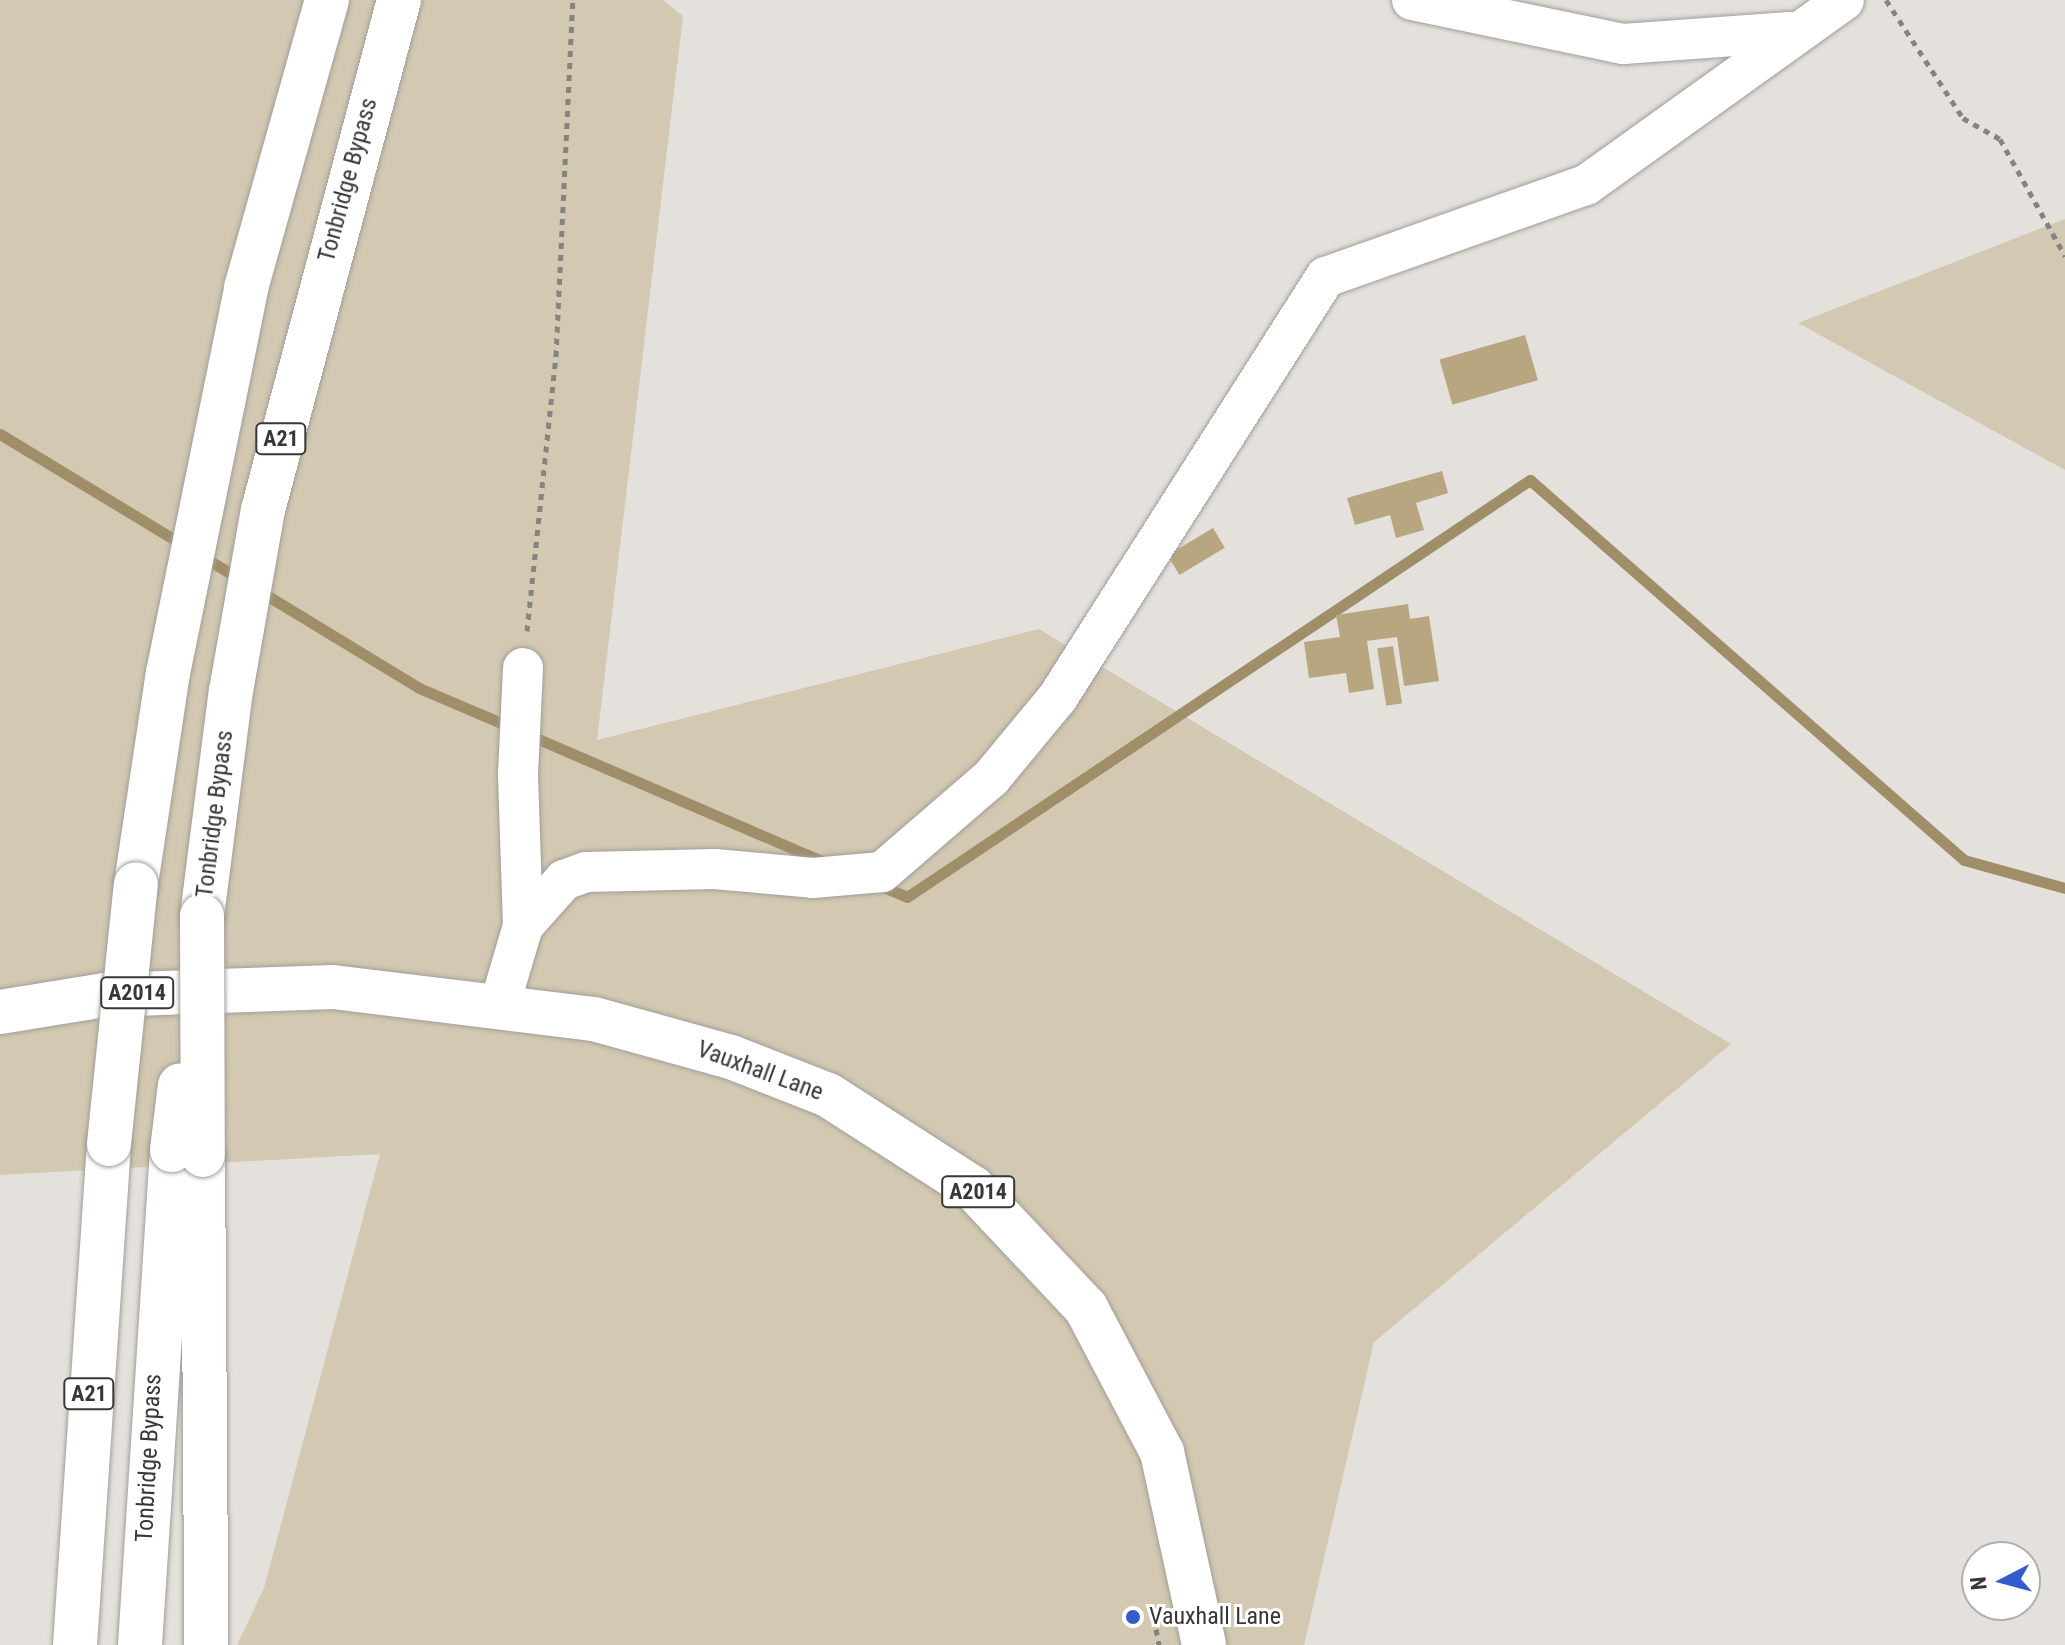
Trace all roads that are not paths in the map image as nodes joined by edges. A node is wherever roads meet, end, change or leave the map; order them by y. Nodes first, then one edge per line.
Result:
1 (327, 0) edge
2 (399, 0) edge
3 (1412, 0) edge
4 (1844, 0) edge
5 (1798, 31) junction
6 (523, 668) road end
7 (523, 926) junction
8 (499, 1007) junction
9 (0, 1012) edge
10 (188, 1153) junction
11 (75, 1645) edge
12 (140, 1645) edge
13 (206, 1645) edge
14 (1204, 1645) edge

1 - 11 highway, A21, bridge
2 - 10 highway, Tonbridge Bypass / A21, bridge
3 - 5 lane
4 - 5 lane
5 - 7 lane
6 - 7 lane
7 - 8 lane
8 - 9 highway, Vauxhall Lane / A2014
8 - 14 highway, Vauxhall Lane / A2014
10 - 12 highway, Tonbridge Bypass
10 - 13 highway

